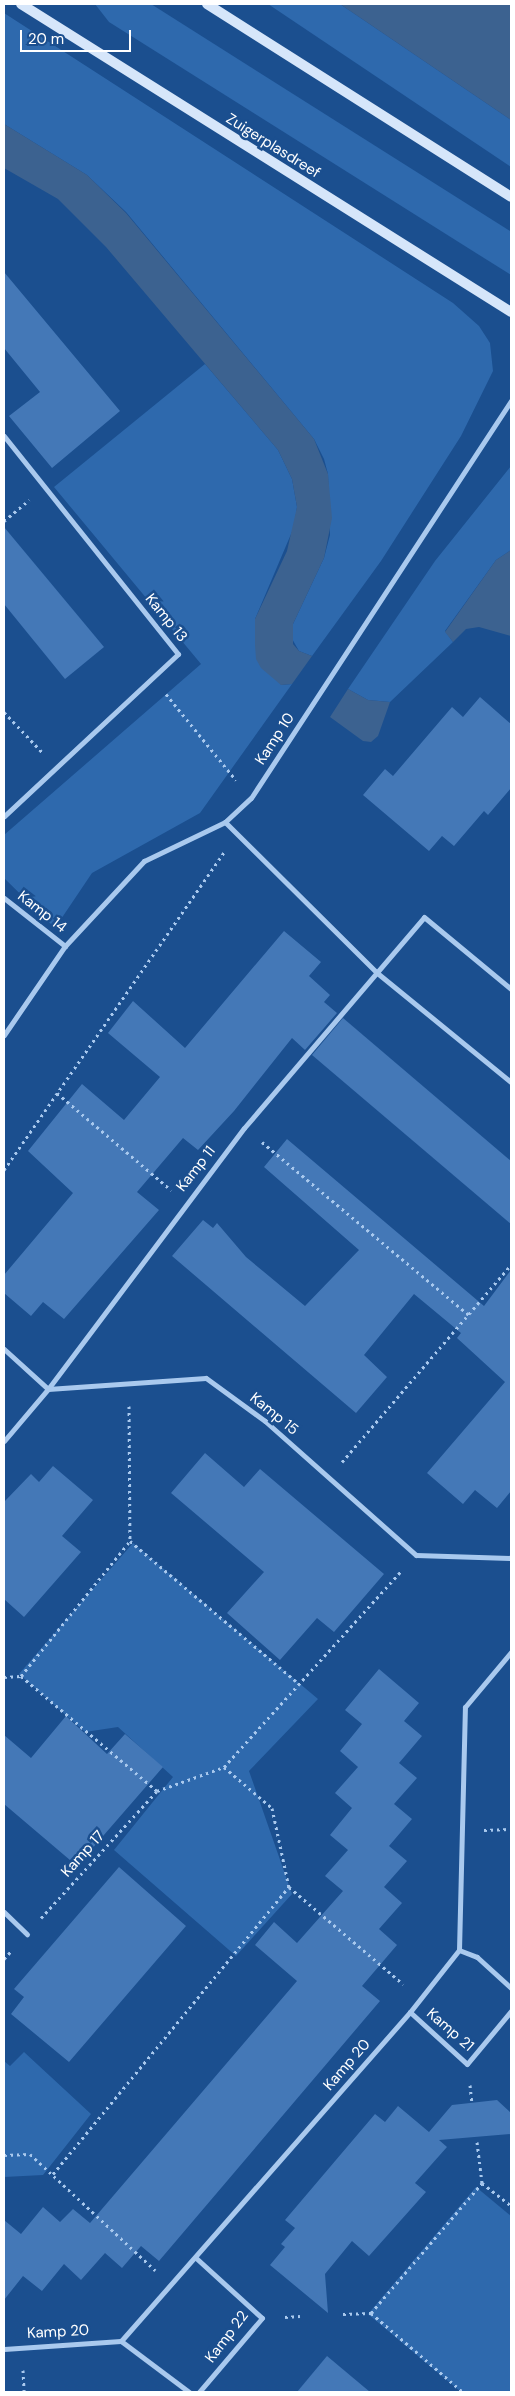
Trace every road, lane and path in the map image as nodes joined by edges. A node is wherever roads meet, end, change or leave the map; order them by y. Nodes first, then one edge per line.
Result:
1 (21, 4) edge
2 (207, 4) edge
3 (511, 197) edge
4 (511, 312) edge
5 (511, 401) edge
6 (4, 436) edge
7 (44, 486) junction
8 (4, 521) edge
9 (152, 678) junction
10 (4, 712) edge
11 (56, 767) junction
12 (252, 798) junction
13 (4, 816) edge
14 (225, 822) junction
15 (236, 833) junction
16 (4, 898) edge
17 (65, 946) junction
18 (376, 972) junction
19 (511, 988) edge
20 (4, 1036) edge
21 (511, 1082) edge
22 (57, 1093) junction
23 (244, 1128) junction
24 (4, 1170) edge
25 (186, 1203) junction
26 (511, 1265) edge
27 (470, 1316) junction
28 (4, 1349) edge
29 (129, 1386) junction
30 (48, 1389) junction
31 (4, 1441) edge
32 (329, 1477) junction
33 (130, 1541) junction
34 (416, 1555) junction
35 (511, 1558) edge
36 (511, 1652) edge
37 (21, 1676) junction
38 (4, 1677) edge
39 (299, 1684) junction
40 (224, 1767) junction
41 (157, 1791) junction
42 (289, 1887) junction
43 (4, 1912) edge
44 (27, 1934) junction
45 (460, 1950) junction
46 (4, 1960) edge
47 (511, 1988) edge
48 (420, 1999) junction
49 (511, 2011) edge
50 (410, 2012) junction
51 (477, 2142) dead end
52 (4, 2155) edge
53 (53, 2174) junction
54 (482, 2183) junction
55 (511, 2206) edge
56 (196, 2258) junction
57 (172, 2285) junction
58 (371, 2313) junction
59 (343, 2314) dead end
60 (121, 2341) junction
61 (4, 2349) edge
62 (189, 2392) edge
63 (199, 2392) edge
64 (463, 2392) edge

1 - 4 main road, Zuigerplasdreef
2 - 3 main road
5 - 12 street, Kamp 10
6 - 7 street, Kamp 13
7 - 8 path
7 - 9 street, Kamp 13
9 - 11 street, Kamp 13
9 - 12 path
10 - 11 path
11 - 13 street, Kamp 13
12 - 14 street, Kamp 10
14 - 15 street
14 - 17 street, Kamp 10
15 - 18 street
15 - 22 path
16 - 17 street, Kamp 14
17 - 20 street, Kamp 10
18 - 19 street, Kamp 11
18 - 21 street
18 - 23 street, Kamp 11
22 - 24 path
22 - 25 path
23 - 25 street, Kamp 11
23 - 27 path
25 - 30 street, Kamp 11
26 - 27 path
27 - 32 path
28 - 30 street
29 - 30 street, Kamp 15
29 - 32 street, Kamp 15
29 - 33 path
30 - 31 street, Kamp 11
32 - 34 street, Kamp 15
33 - 37 path
33 - 39 path
34 - 35 street
34 - 39 path
36 - 45 street
37 - 38 path
37 - 41 path
39 - 40 path
40 - 41 path
40 - 42 path
41 - 44 path, Kamp 17
42 - 48 path
42 - 53 path
43 - 44 street
44 - 46 path, Kamp 17
45 - 47 street
45 - 48 street, Kamp 20
48 - 50 street, Kamp 20
49 - 50 street, Kamp 21
50 - 56 street, Kamp 20
51 - 54 path
52 - 53 path
53 - 57 path
54 - 55 path
54 - 58 path
56 - 57 street, Kamp 20
56 - 63 street, Kamp 22
57 - 60 street, Kamp 20
58 - 59 path
58 - 64 path
60 - 61 street, Kamp 20
60 - 62 street

